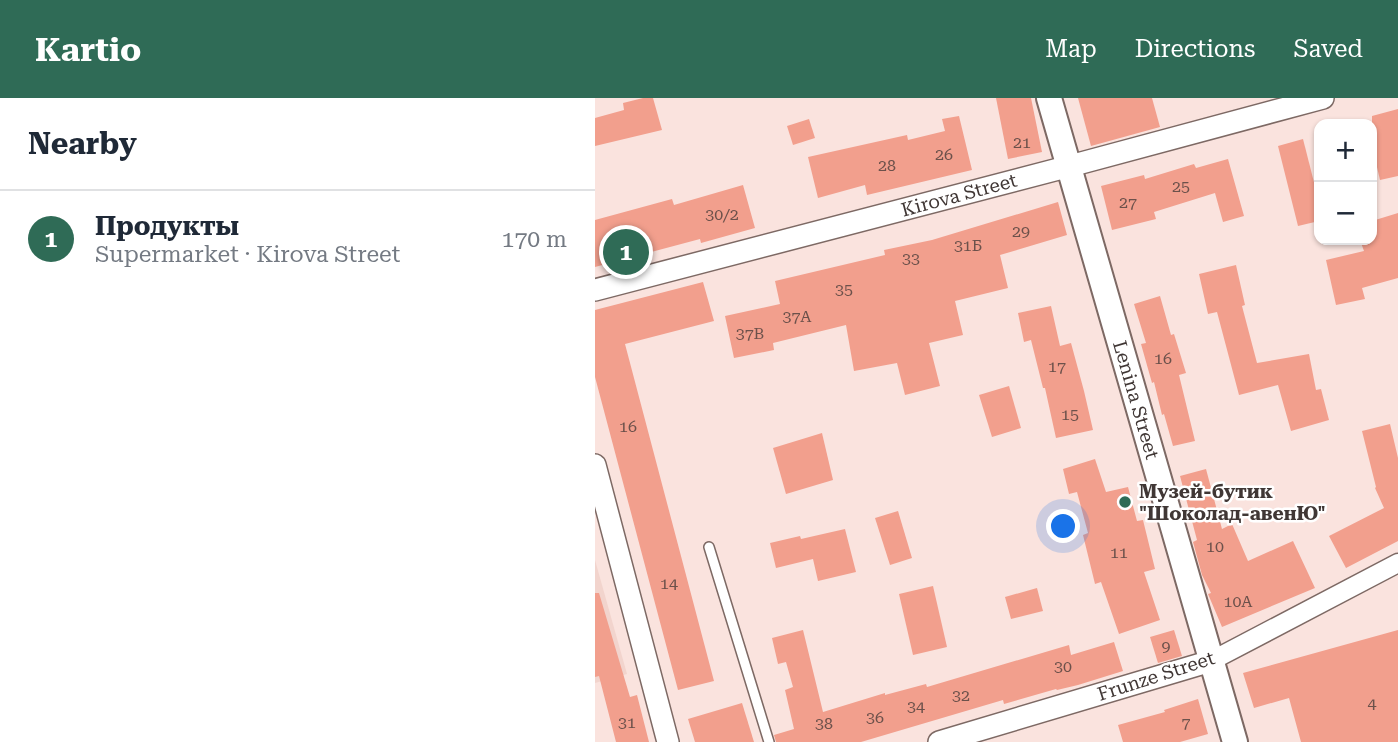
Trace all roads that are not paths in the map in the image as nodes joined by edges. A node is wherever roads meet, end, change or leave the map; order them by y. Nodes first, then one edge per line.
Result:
1 (1049, 98) edge
2 (1323, 98) edge
3 (1070, 166) junction
4 (595, 290) edge
5 (595, 465) edge
6 (709, 547) dead end
7 (1398, 563) edge
8 (1211, 662) junction
9 (668, 742) edge
10 (769, 742) edge
11 (939, 742) edge
12 (1235, 742) edge

1 - 3 main road, Lenina Street
2 - 3 street, Kirova Street
3 - 4 street, Kirova Street
3 - 8 main road, Lenina Street
5 - 9 street
6 - 10 lane
7 - 8 street, Frunze Street
8 - 11 street, Frunze Street
8 - 12 main road, Lenina Street

